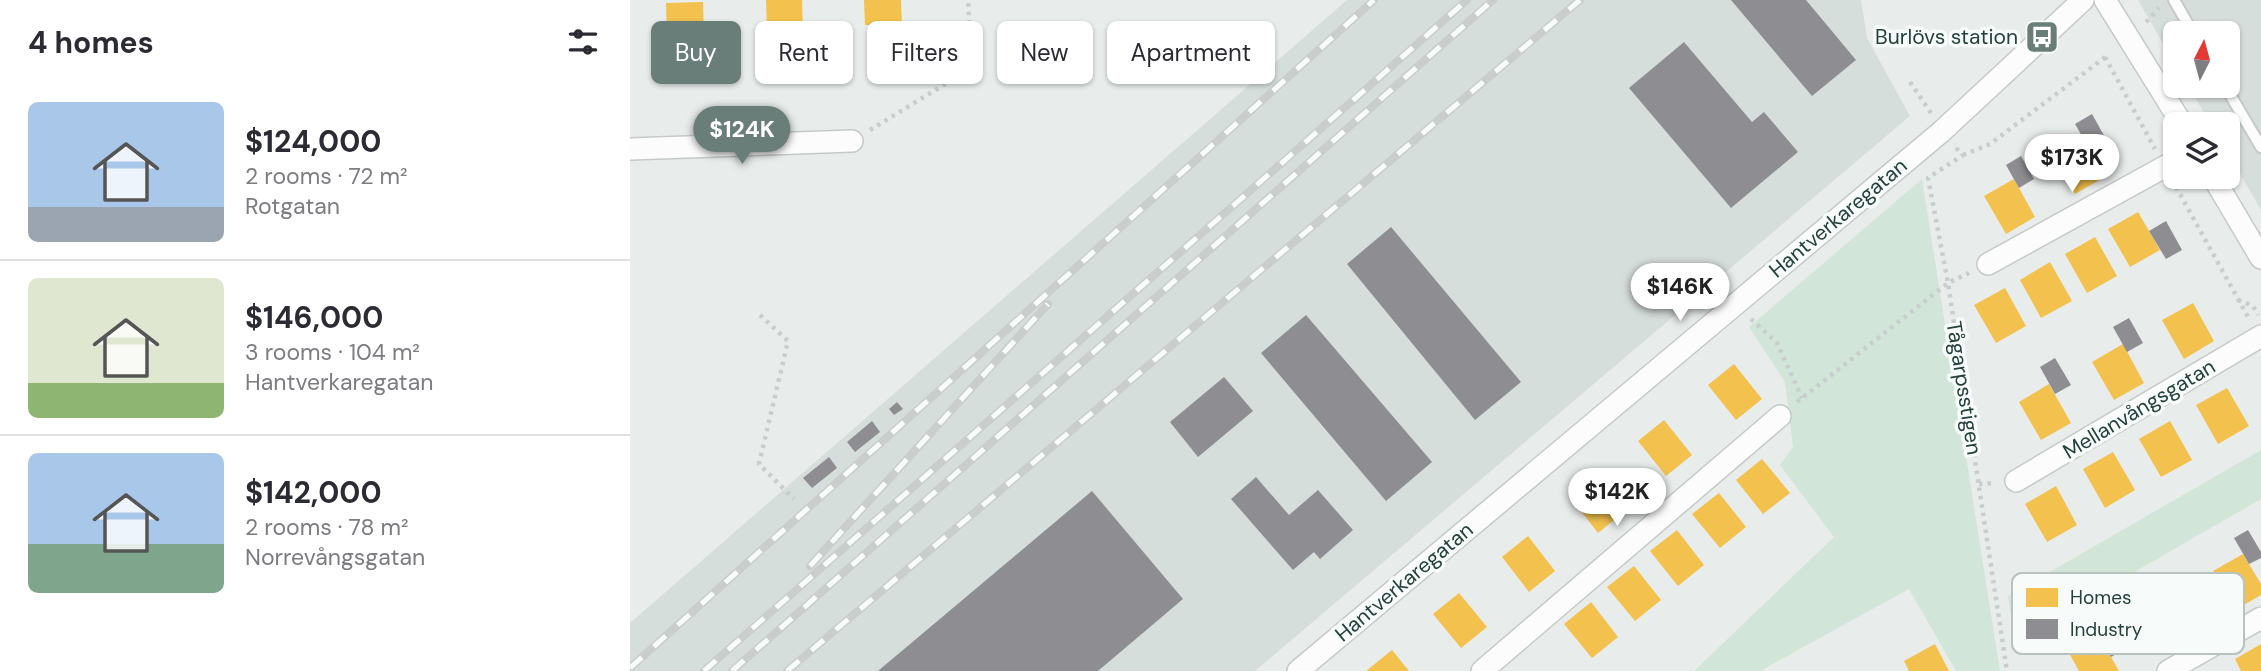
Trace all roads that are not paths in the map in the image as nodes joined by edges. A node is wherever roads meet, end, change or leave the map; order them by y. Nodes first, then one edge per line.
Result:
1 (2083, 0) edge
2 (2105, 0) edge
3 (2174, 0) edge
4 (2186, 21) edge
5 (2232, 98) edge
6 (2175, 112) edge
7 (852, 141) road end
8 (2261, 147) edge
9 (630, 149) edge
10 (2163, 168) edge
11 (2220, 189) edge
12 (2261, 258) edge
13 (1989, 264) dead end
14 (2261, 336) edge
15 (1780, 416) road end
16 (2016, 481) dead end
17 (2261, 618) edge
18 (2244, 628) edge
19 (2198, 654) edge
20 (1297, 671) edge
21 (1482, 671) edge
22 (2168, 671) edge

1 - 20 street, Hantverkaregatan
2 - 6 street
3 - 4 lane
5 - 8 lane
7 - 9 street
10 - 13 street
11 - 12 street
14 - 16 street, Mellanvångsgatan
15 - 21 street
17 - 18 street
19 - 22 street

